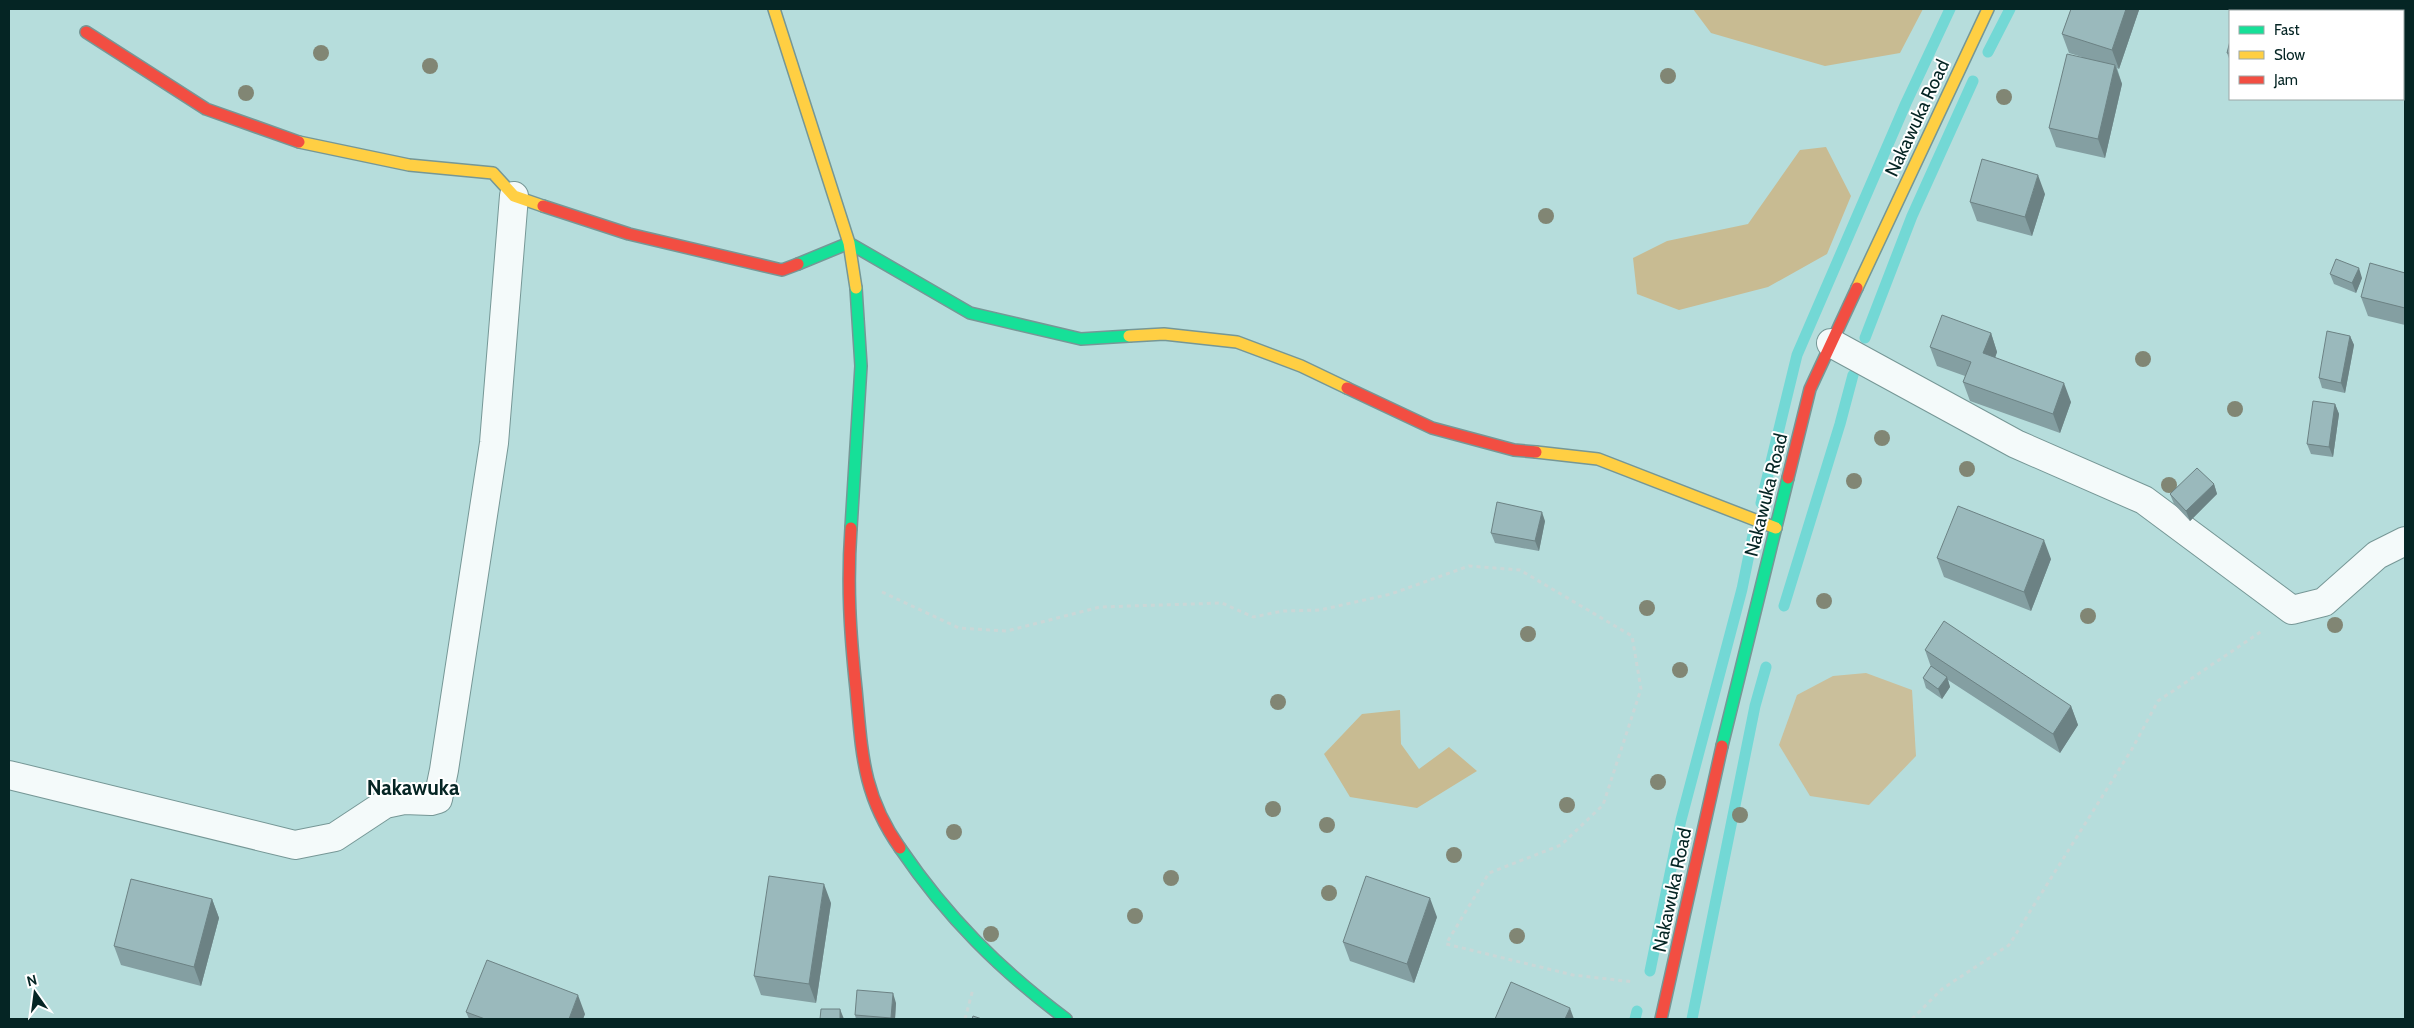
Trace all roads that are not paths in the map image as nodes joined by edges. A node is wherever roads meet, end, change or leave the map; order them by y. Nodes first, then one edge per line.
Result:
1 (774, 9) edge
2 (1988, 9) edge
3 (86, 32) dead end
4 (514, 196) junction
5 (849, 243) junction
6 (1831, 343) junction
7 (1776, 528) junction
8 (2405, 541) edge
9 (9, 775) edge
10 (1066, 1019) edge
11 (1661, 1019) edge

1 - 5 street
2 - 6 street, Nakawuka Road
3 - 4 street
4 - 5 street
4 - 9 street
5 - 7 street
5 - 10 street
6 - 7 street, Nakawuka Road
6 - 8 street
7 - 11 street, Nakawuka Road

